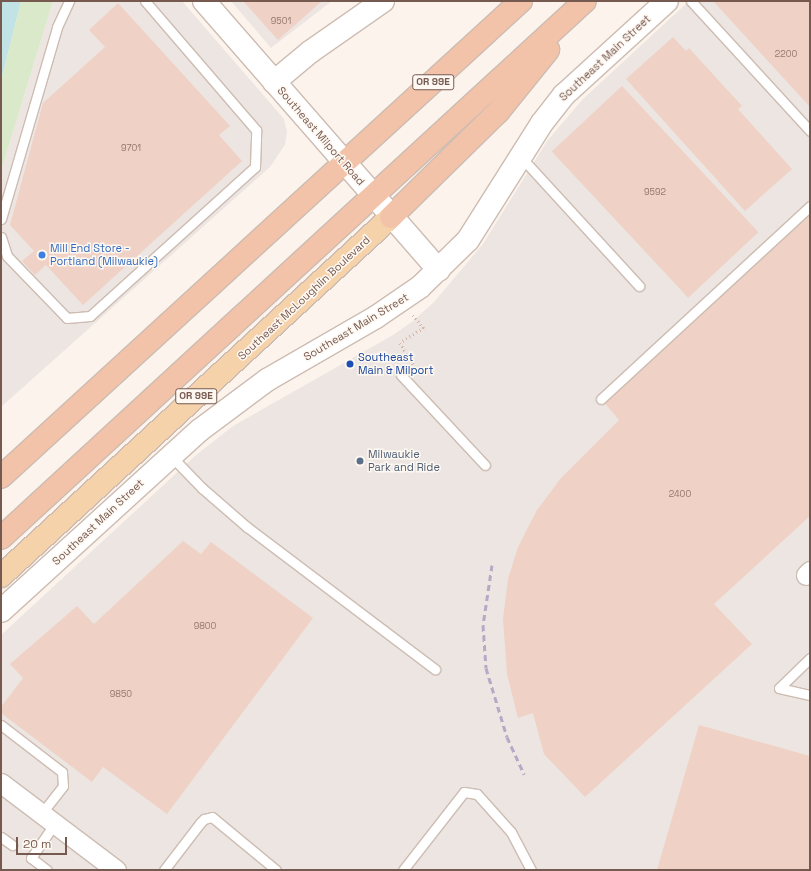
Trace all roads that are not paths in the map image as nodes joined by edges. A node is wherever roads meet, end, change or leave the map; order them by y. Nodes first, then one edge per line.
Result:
1 (69, 1) edge
2 (145, 1) edge
3 (204, 1) edge
4 (382, 1) edge
5 (521, 1) edge
6 (586, 1) edge
7 (667, 1) edge
8 (691, 1) edge
9 (274, 82) junction
10 (810, 131) edge
11 (521, 157) junction
12 (344, 163) junction
13 (373, 196) junction
14 (810, 206) edge
15 (392, 217) junction
16 (1, 219) edge
17 (1, 237) edge
18 (438, 270) junction
19 (640, 286) dead end
20 (401, 375) dead end
21 (601, 399) dead end
22 (170, 455) junction
23 (485, 465) dead end
24 (1, 477) edge
25 (1, 538) edge
26 (1, 576) edge
27 (1, 611) edge
28 (810, 658) edge
29 (435, 669) dead end
30 (810, 695) edge
31 (1, 725) edge
32 (1, 783) edge
33 (48, 818) junction
34 (1, 837) edge
35 (12, 845) dead end
36 (113, 869) edge
37 (46, 870) edge
38 (164, 870) edge
39 (276, 870) edge
40 (403, 870) edge
41 (531, 870) edge

1 - 16 lane
2 - 17 lane
3 - 9 street, Southeast Milport Road
4 - 9 street
5 - 12 highway, OR 99E
6 - 13 highway
6 - 15 highway, Southeast McLoughlin Boulevard / OR 99E
7 - 11 street, Southeast Main Street
8 - 10 lane
9 - 12 street, Southeast Milport Road
11 - 18 street, Southeast Main Street
11 - 19 lane
12 - 13 street, Southeast Milport Road
12 - 24 highway, OR 99E
13 - 15 street, Southeast Milport Road
13 - 25 highway
14 - 21 lane
15 - 18 street, Southeast Milport Road
15 - 26 main road, Southeast McLoughlin Boulevard / OR 99E
18 - 22 street, Southeast Main Street
20 - 23 lane
22 - 27 street, Southeast Main Street
22 - 29 lane
28 - 30 lane
31 - 33 lane
32 - 33 street
33 - 36 street
33 - 37 lane
34 - 35 lane
38 - 39 lane
40 - 41 lane

